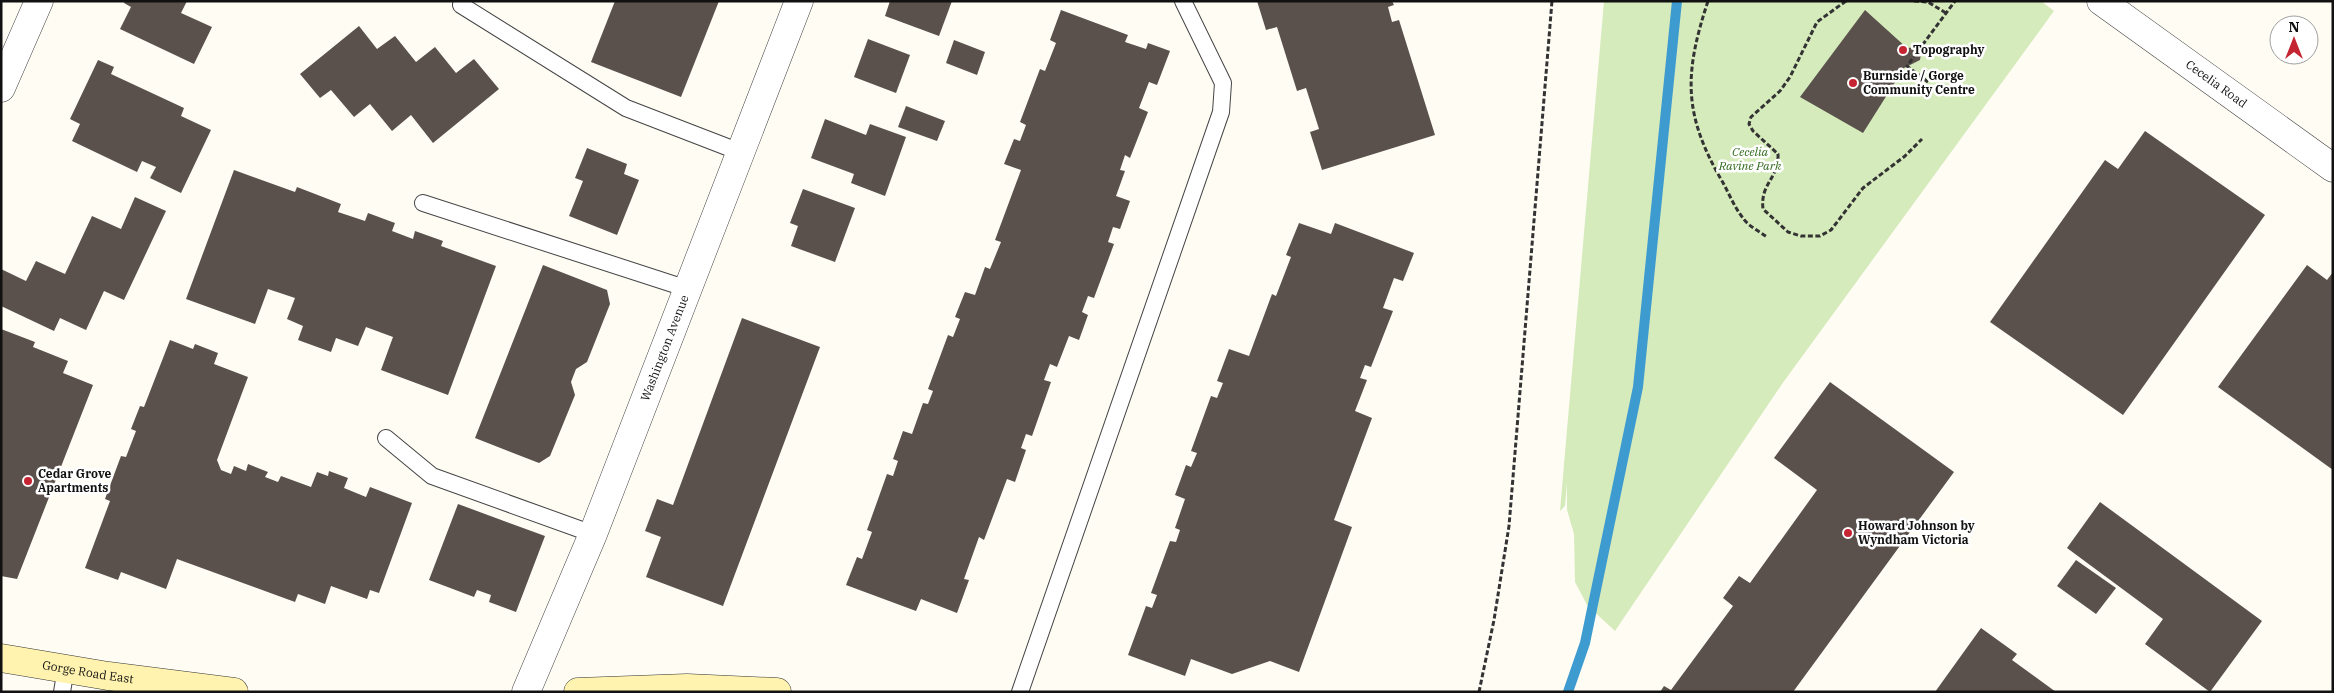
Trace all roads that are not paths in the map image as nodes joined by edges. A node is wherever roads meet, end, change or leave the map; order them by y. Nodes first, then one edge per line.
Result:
1 (39, 1) edge
2 (799, 1) edge
3 (1183, 1) edge
4 (2101, 1) edge
5 (461, 4) dead end
6 (1, 88) edge
7 (740, 152) junction
8 (2333, 168) edge
9 (423, 203) dead end
10 (688, 289) junction
11 (386, 438) dead end
12 (592, 534) junction
13 (1, 658) edge
14 (64, 680) edge
15 (174, 688) edge
16 (234, 692) edge
17 (526, 692) edge
18 (578, 692) edge
19 (778, 692) edge
20 (1020, 692) edge

1 - 6 street
2 - 7 street, Washington Avenue
3 - 20 lane
4 - 8 street, Cecelia Road
5 - 7 lane
7 - 10 street, Washington Avenue
9 - 10 lane
10 - 12 street, Washington Avenue
11 - 12 lane
12 - 17 street, Washington Avenue
13 - 14 main road, Gorge Road East
14 - 15 main road, Gorge Road East
15 - 16 main road, Gorge Road East
18 - 19 main road

